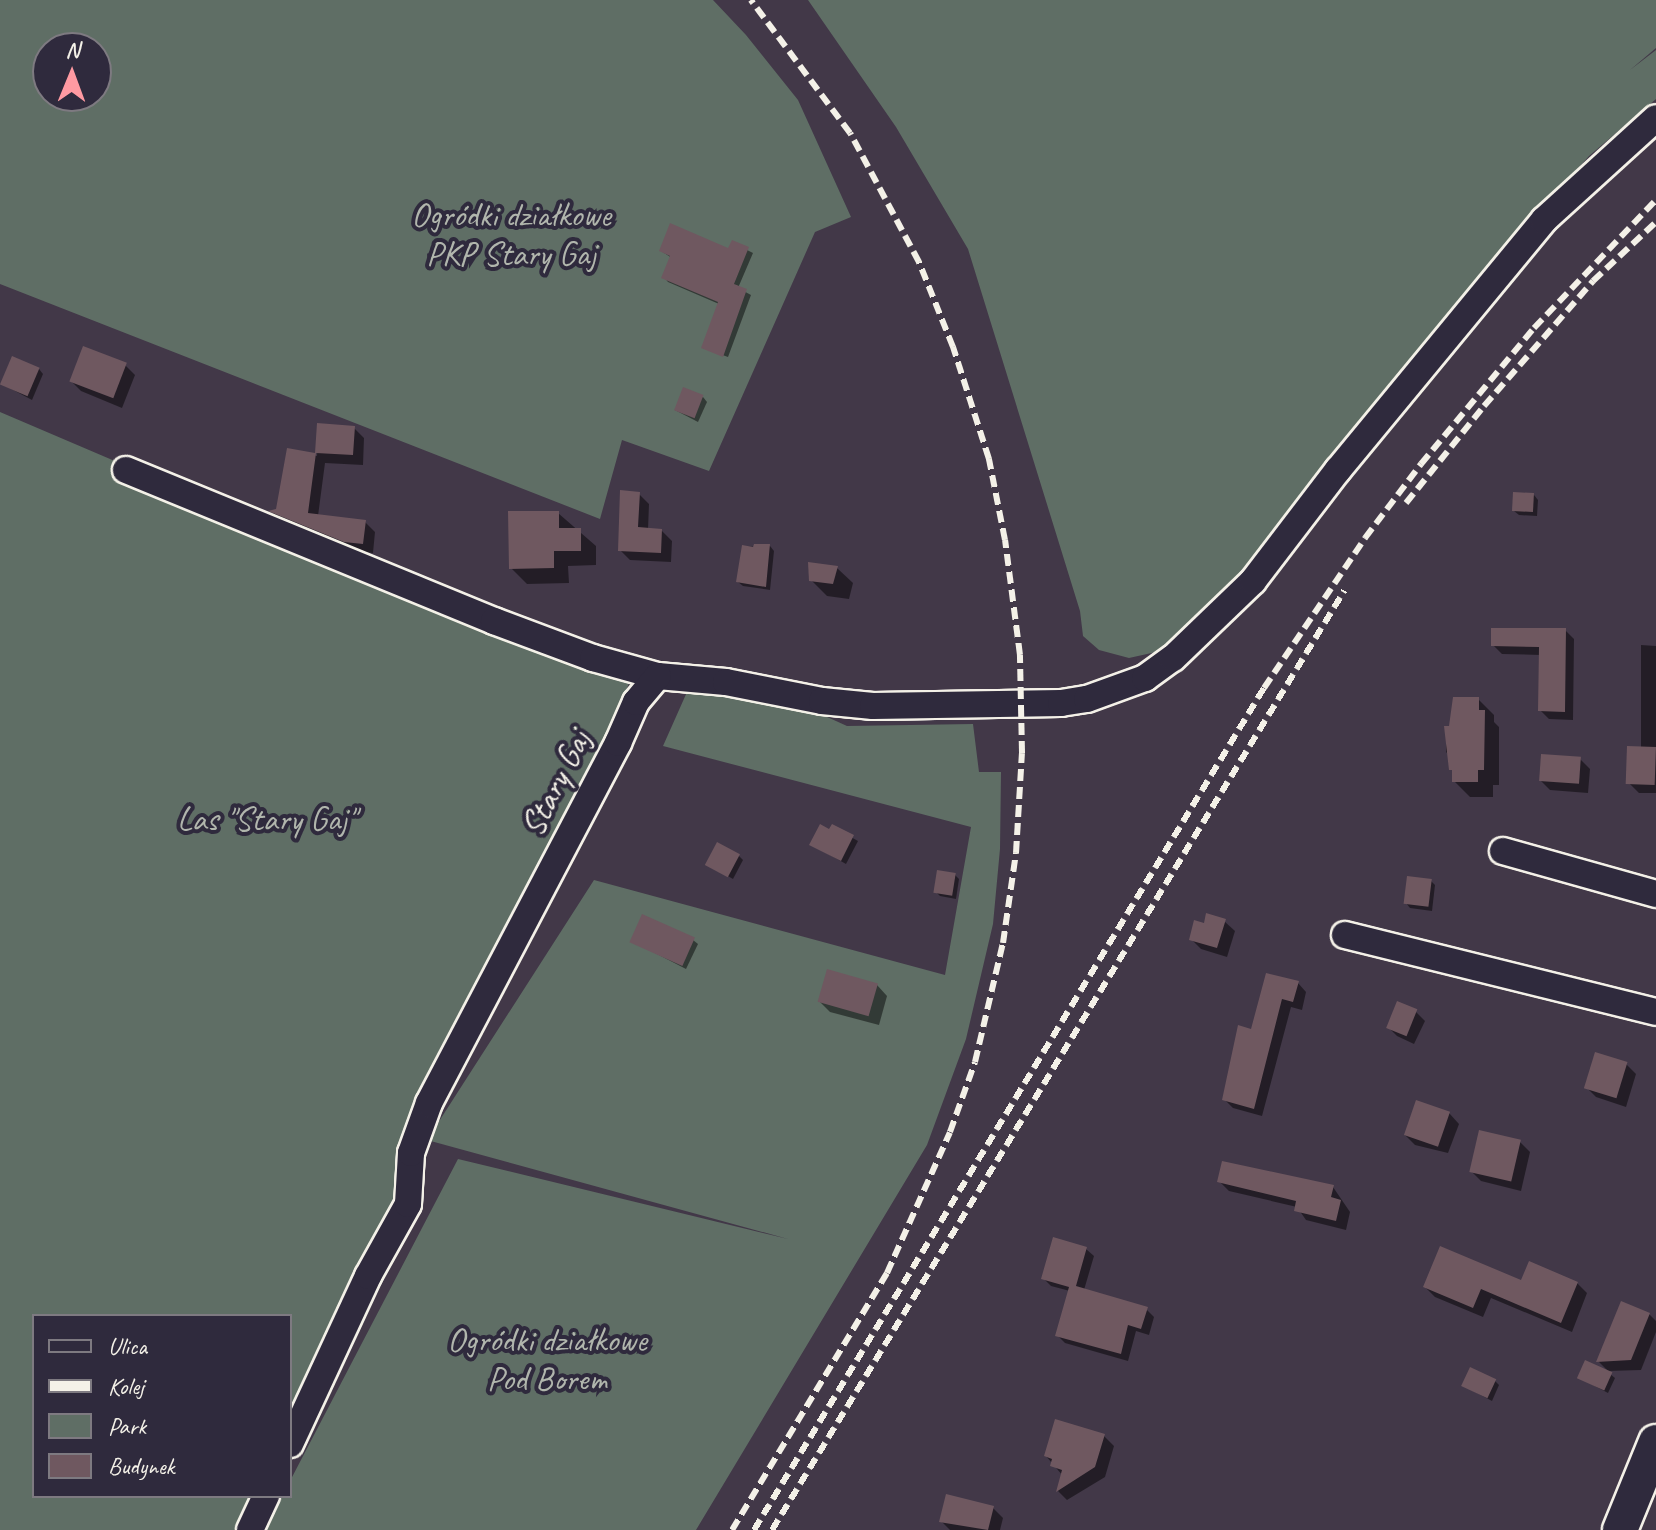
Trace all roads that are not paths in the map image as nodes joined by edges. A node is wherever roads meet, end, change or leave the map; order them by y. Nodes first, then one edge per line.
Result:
1 (1656, 118) edge
2 (126, 470) dead end
3 (658, 676) junction
4 (1503, 851) dead end
5 (1656, 894) edge
6 (1345, 935) dead end
7 (1656, 1012) edge
8 (292, 1440) edge
9 (1656, 1442) edge
10 (265, 1498) edge
11 (250, 1530) edge
12 (1620, 1530) edge

1 - 3 street
2 - 3 street
3 - 8 street, Stary Gaj
4 - 5 street
6 - 7 street
9 - 12 street
10 - 11 street

